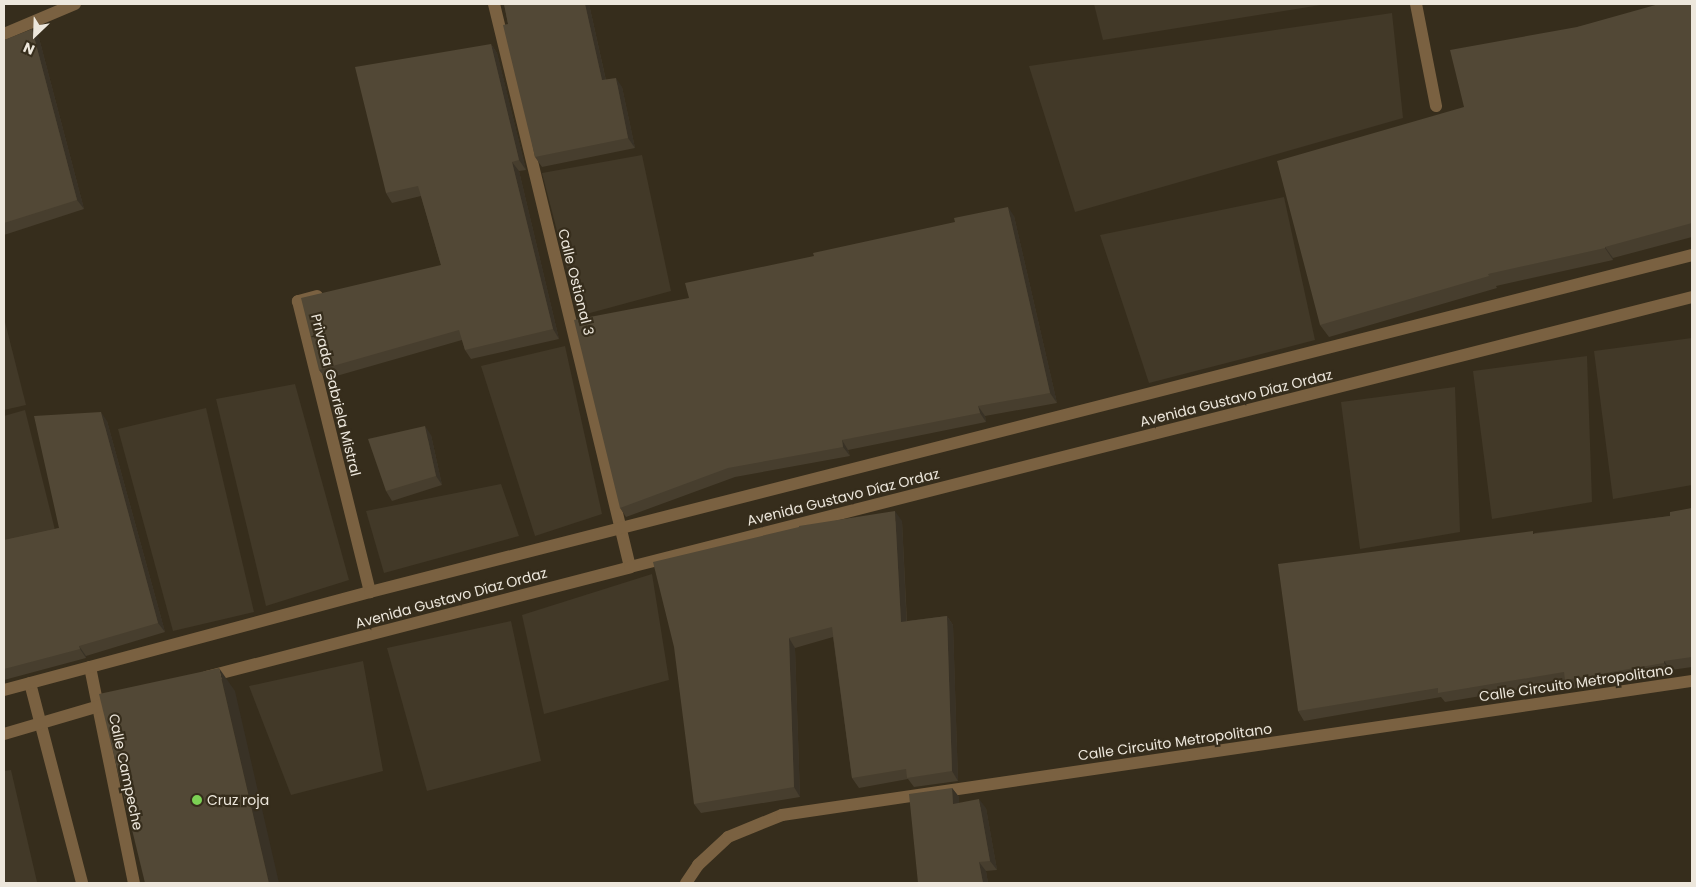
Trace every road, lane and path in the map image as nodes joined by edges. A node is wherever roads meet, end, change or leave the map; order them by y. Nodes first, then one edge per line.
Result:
1 (75, 4) edge
2 (494, 4) edge
3 (1416, 4) edge
4 (4, 34) edge
5 (1436, 106) dead end
6 (1692, 255) edge
7 (326, 294) edge
8 (1692, 297) edge
9 (620, 529) junction
10 (630, 566) junction
11 (370, 592) junction
12 (90, 667) junction
13 (192, 681) edge
14 (1692, 681) edge
15 (30, 683) junction
16 (4, 690) edge
17 (125, 698) edge
18 (96, 706) junction
19 (39, 724) junction
20 (4, 734) edge
21 (82, 883) edge
22 (134, 883) edge
23 (686, 883) edge

1 - 4 street
2 - 9 street, Calle Ostional 3
3 - 5 street
6 - 9 street, Avenida Gustavo Díaz Ordaz
7 - 11 street, Privada Gabriela Mistral
8 - 10 street, Avenida Gustavo Díaz Ordaz
9 - 10 street, Calle Ostional 3
9 - 11 street, Avenida Gustavo Díaz Ordaz
10 - 13 street, Avenida Gustavo Díaz Ordaz
11 - 12 street, Avenida Gustavo Díaz Ordaz
12 - 15 street, Avenida Gustavo Díaz Ordaz
12 - 18 street, Calle Campeche
14 - 23 street, Calle Circuito Metropolitano
15 - 16 street, Avenida Gustavo Díaz Ordaz
15 - 19 street
17 - 18 street
18 - 19 street
18 - 22 street, Calle Campeche
19 - 20 street
19 - 21 street

